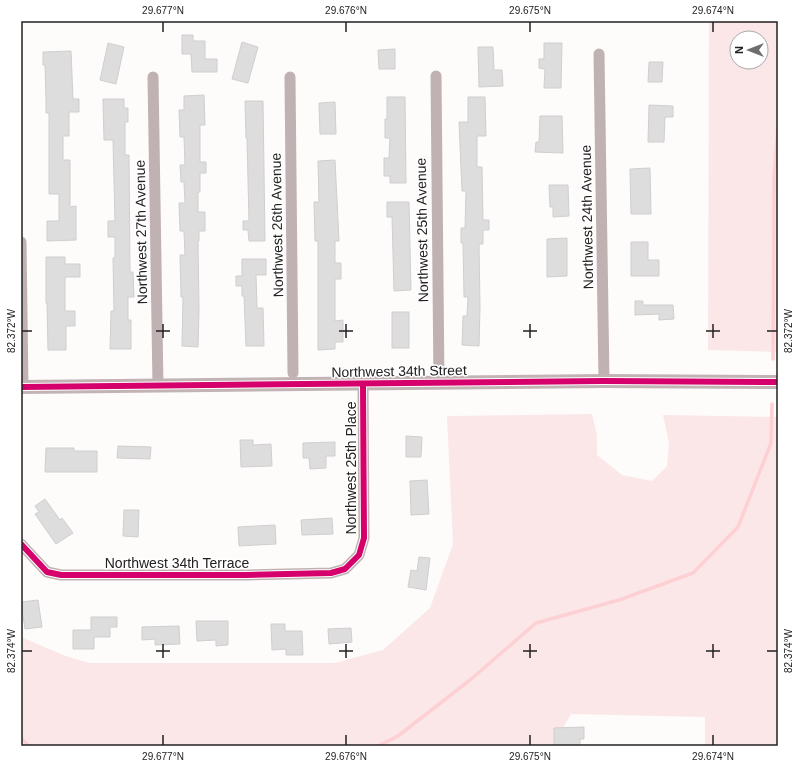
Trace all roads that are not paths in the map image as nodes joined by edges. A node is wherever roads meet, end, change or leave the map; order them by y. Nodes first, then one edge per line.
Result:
1 (599, 54) dead end
2 (436, 76) dead end
3 (153, 77) dead end
4 (290, 77) dead end
5 (21, 242) edge
6 (294, 373) dead end
7 (604, 381) junction
8 (778, 382) edge
9 (439, 383) junction
10 (363, 384) junction
11 (158, 386) junction
12 (22, 387) edge
13 (21, 544) edge
14 (345, 569) joint

1 - 7 street, Northwest 24th Avenue
2 - 9 street, Northwest 25th Avenue
3 - 11 street, Northwest 27th Avenue
4 - 6 street, Northwest 26th Avenue
5 - 12 street
7 - 8 main road, Northwest 34th Street
7 - 9 main road, Northwest 34th Street
9 - 10 main road, Northwest 34th Street
10 - 11 main road, Northwest 34th Street
10 - 14 street, Northwest 25th Place
11 - 12 main road, Northwest 34th Street
13 - 14 street, Northwest 34th Terrace

